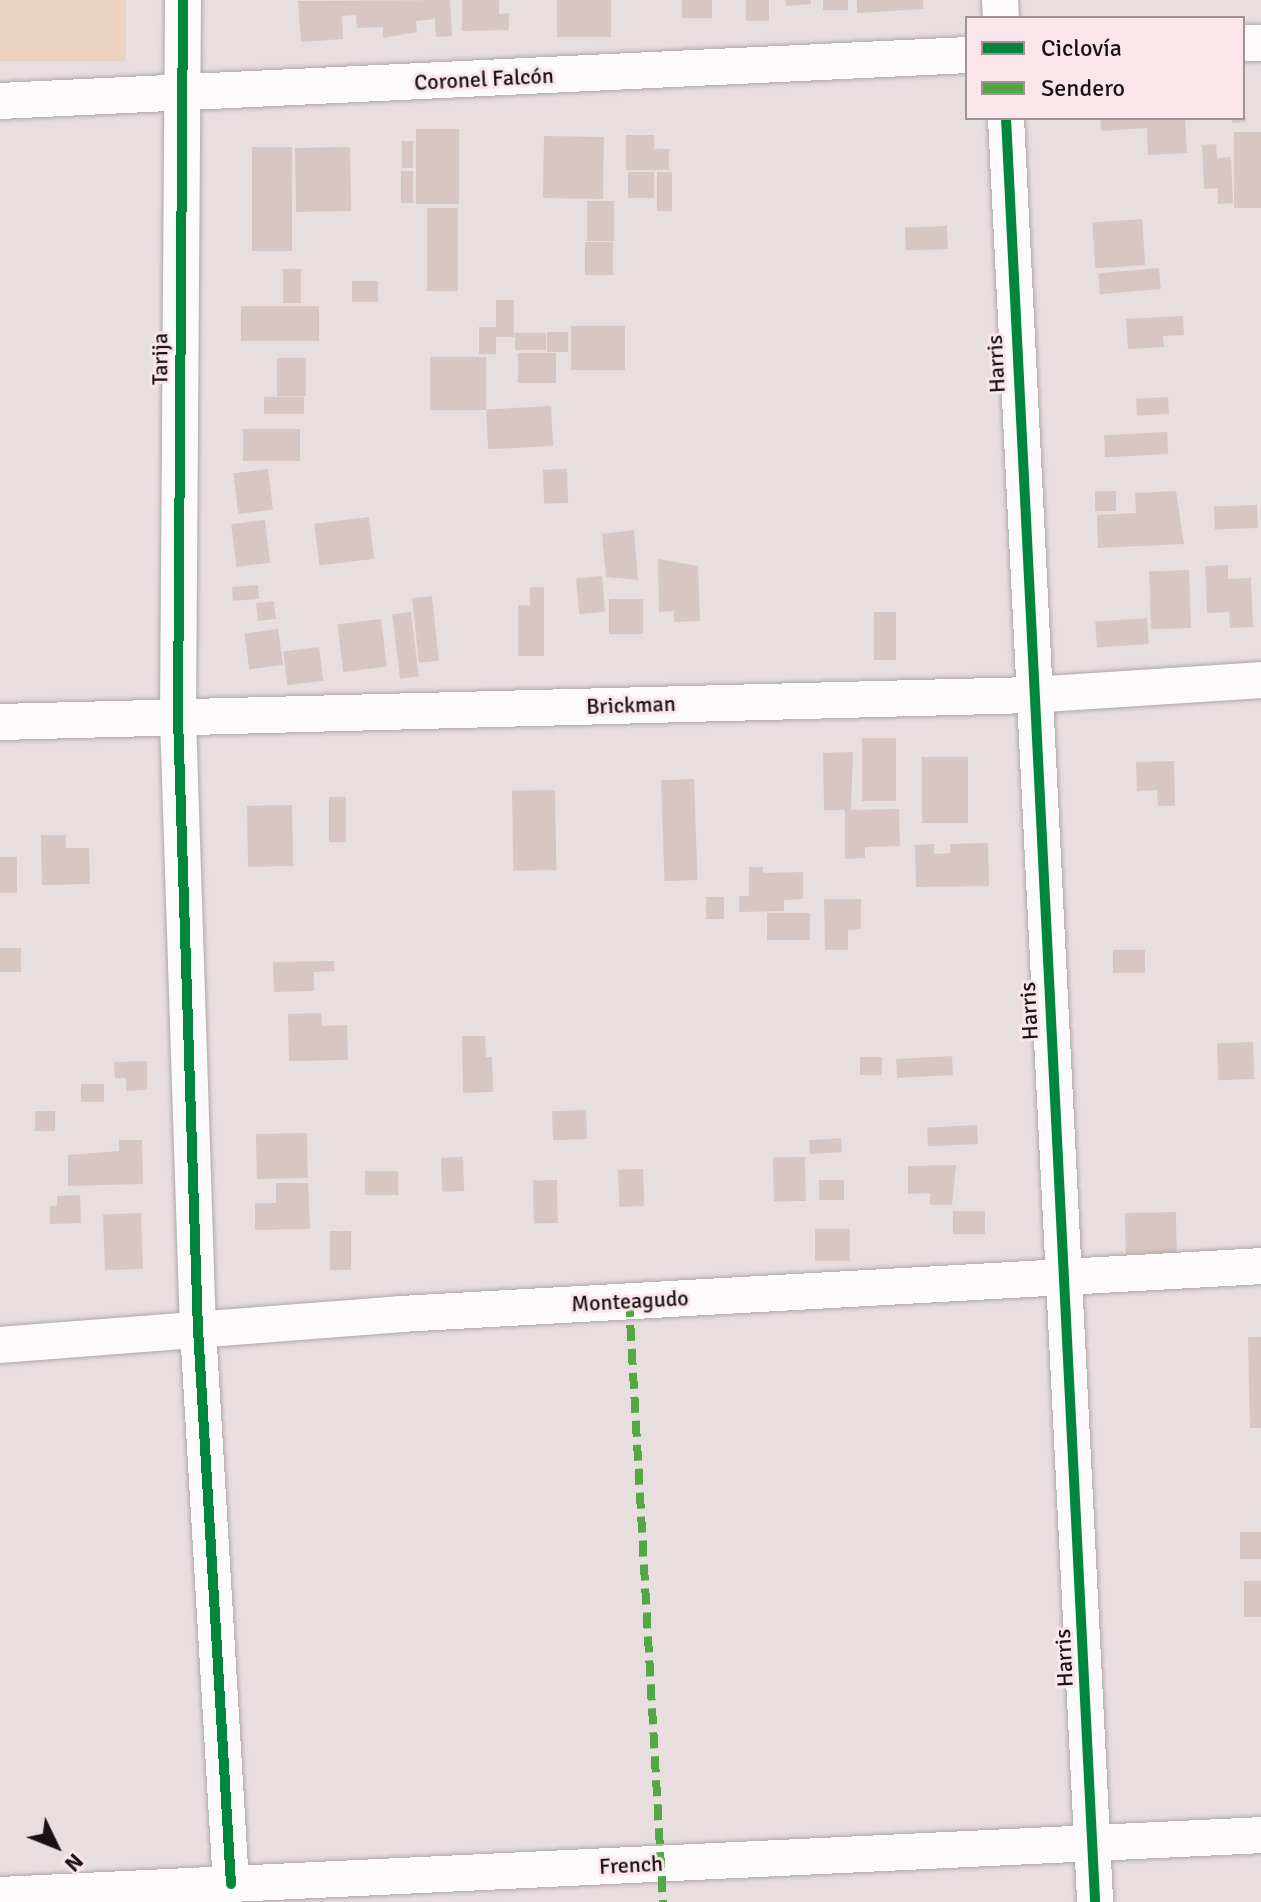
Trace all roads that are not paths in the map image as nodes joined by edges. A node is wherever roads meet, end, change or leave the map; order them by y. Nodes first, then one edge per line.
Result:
1 (183, 0) edge
2 (965, 55) edge
3 (182, 94) junction
4 (0, 101) edge
5 (1006, 120) edge
6 (1261, 680) edge
7 (1031, 695) junction
8 (178, 718) junction
9 (0, 722) edge
10 (1261, 1266) edge
11 (1063, 1277) junction
12 (198, 1329) junction
13 (0, 1345) edge
14 (1261, 1835) edge
15 (1094, 1843) junction
16 (231, 1884) junction
17 (0, 1895) edge
18 (1095, 1902) edge

1 - 3 street, Tarija
2 - 3 street, Coronel Falcón
3 - 4 street, Coronel Falcón
3 - 8 street, Tarija
5 - 7 street, Harris
6 - 7 street, Brickman
7 - 8 street, Brickman
7 - 11 street, Harris
8 - 9 street, Brickman
8 - 12 street, Tarija
10 - 11 street, Monteagudo
11 - 12 street, Monteagudo
11 - 15 street, Harris
12 - 13 street, Monteagudo
12 - 16 street, Tarija
14 - 15 street, French
15 - 16 street, French
15 - 18 street, Harris
16 - 17 street, French

